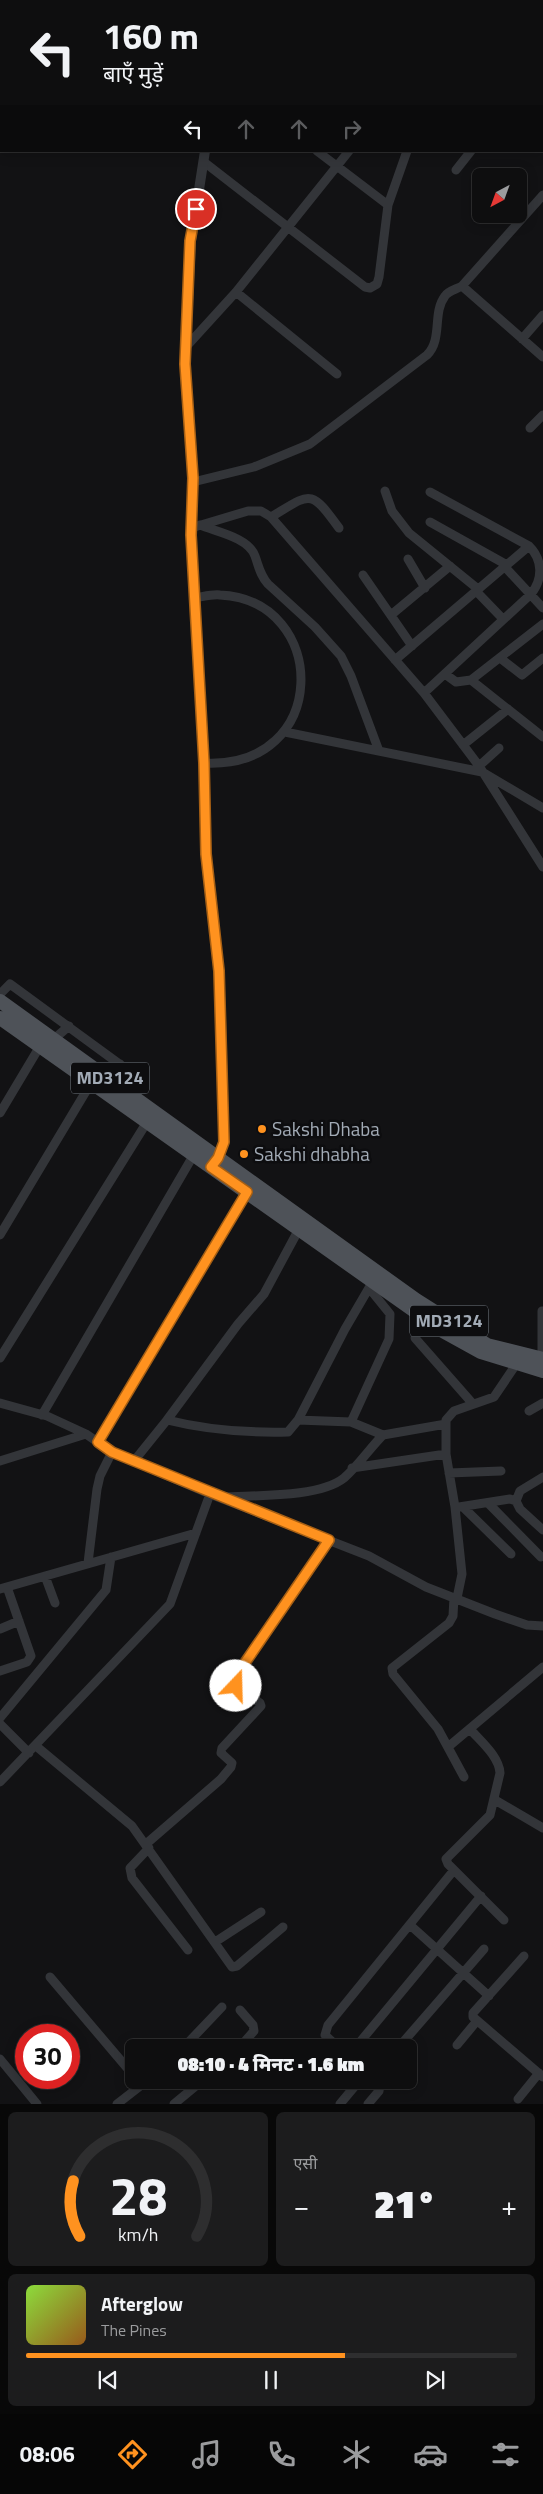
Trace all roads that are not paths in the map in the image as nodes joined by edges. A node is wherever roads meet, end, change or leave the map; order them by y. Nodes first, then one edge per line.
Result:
1 (318, 152) edge
2 (348, 152) edge
3 (407, 152) edge
4 (470, 152) edge
5 (205, 156) edge
6 (336, 166) junction
7 (456, 170) dead end
8 (543, 195) edge
9 (388, 206) junction
10 (288, 228) junction
11 (462, 286) junction
12 (236, 292) junction
13 (543, 315) edge
14 (522, 339) junction
15 (185, 348) junction
16 (543, 357) edge
17 (337, 374) dead end
18 (543, 415) edge
19 (530, 428) dead end
20 (193, 482) junction
21 (385, 491) dead end
22 (430, 492) dead end
23 (271, 517) junction
24 (430, 522) dead end
25 (194, 525) junction
26 (339, 528) dead end
27 (529, 546) junction
28 (408, 559) dead end
29 (450, 566) junction
30 (506, 566) junction
31 (363, 575) dead end
32 (425, 588) junction
33 (477, 590) junction
34 (531, 594) junction
35 (194, 598) junction
36 (543, 608) edge
37 (391, 615) junction
38 (503, 619) junction
39 (543, 624) edge
40 (412, 646) junction
41 (500, 658) junction
42 (543, 658) edge
43 (395, 660) junction
44 (445, 674) junction
45 (471, 680) junction
46 (424, 693) junction
47 (508, 709) junction
48 (285, 732) junction
49 (543, 737) edge
50 (463, 745) junction
51 (499, 748) dead end
52 (379, 751) junction
53 (204, 763) junction
54 (480, 769) junction
55 (543, 808) edge
56 (543, 867) edge
57 (0, 994) edge
58 (0, 1001) edge
59 (0, 1018) edge
60 (69, 1026) junction
61 (54, 1039) junction
62 (40, 1046) junction
63 (63, 1054) junction
64 (120, 1064) junction
65 (104, 1074) junction
66 (133, 1074) dead end
67 (90, 1083) junction
68 (0, 1113) edge
69 (147, 1122) junction
70 (194, 1156) junction
71 (215, 1162) junction
72 (247, 1192) junction
73 (298, 1228) junction
74 (0, 1235) edge
75 (371, 1284) junction
76 (542, 1311) dead end
77 (415, 1338) dead end
78 (0, 1358) edge
79 (516, 1363) junction
80 (542, 1363) edge
81 (0, 1403) edge
82 (543, 1403) edge
83 (473, 1404) junction
84 (529, 1410) dead end
85 (42, 1414) junction
86 (167, 1420) junction
87 (298, 1420) junction
88 (351, 1422) junction
89 (446, 1424) junction
90 (86, 1434) junction
91 (383, 1434) junction
92 (98, 1442) junction
93 (112, 1452) junction
94 (446, 1454) junction
95 (0, 1461) edge
96 (134, 1461) junction
97 (352, 1468) junction
98 (501, 1471) dead end
99 (449, 1473) junction
100 (543, 1477) edge
101 (215, 1495) junction
102 (516, 1501) junction
103 (488, 1504) junction
104 (459, 1507) junction
105 (543, 1530) edge
106 (196, 1532) junction
107 (329, 1540) junction
108 (510, 1554) dead end
109 (111, 1557) junction
110 (541, 1557) dead end
111 (88, 1563) junction
112 (45, 1576) junction
113 (3, 1588) edge
114 (455, 1598) junction
115 (55, 1603) dead end
116 (19, 1621) junction
117 (543, 1626) edge
118 (0, 1629) edge
119 (543, 1666) edge
120 (0, 1671) edge
121 (0, 1718) edge
122 (0, 1724) edge
123 (470, 1728) junction
124 (448, 1747) junction
125 (32, 1750) junction
126 (464, 1778) dead end
127 (0, 1782) edge
128 (495, 1800) junction
129 (543, 1828) edge
130 (148, 1846) junction
131 (454, 1870) junction
132 (481, 1896) junction
133 (261, 1912) dead end
134 (504, 1920) dead end
135 (410, 1925) junction
136 (283, 1927) dead end
137 (215, 1942) junction
138 (484, 1949) dead end
139 (188, 1950) dead end
140 (436, 1950) junction
141 (524, 1956) dead end
142 (463, 1973) junction
143 (50, 1977) dead end
144 (489, 1996) junction
145 (222, 2007) dead end
146 (240, 2010) dead end
147 (476, 2022) junction
148 (192, 2039) edge
149 (247, 2039) edge
150 (329, 2039) edge
151 (362, 2039) edge
152 (406, 2039) edge
153 (457, 2045) dead end
154 (0, 2060) edge
155 (125, 2065) edge
156 (541, 2075) edge
157 (134, 2089) edge
158 (192, 2089) edge
159 (352, 2089) edge
160 (379, 2089) edge
161 (518, 2099) dead end
162 (37, 2104) edge
163 (117, 2104) edge
164 (174, 2104) edge
165 (340, 2104) edge
166 (368, 2104) edge

1 - 6 street
2 - 6 street
3 - 9 street
4 - 7 street
5 - 10 street
5 - 15 street
6 - 9 street
6 - 10 street
8 - 11 street
9 - 10 street
10 - 12 street
11 - 14 street
11 - 20 street
12 - 15 street
12 - 17 street
13 - 14 street
14 - 16 street
15 - 20 street
18 - 19 street
20 - 25 street
21 - 29 street
22 - 27 street
23 - 25 street
23 - 26 street
23 - 43 street
24 - 30 street
25 - 35 street
25 - 52 street
27 - 30 street
27 - 34 street
28 - 32 street
29 - 32 street
29 - 33 street
30 - 33 street
30 - 34 street
31 - 37 street
32 - 37 street
33 - 38 street
33 - 40 street
34 - 36 street
34 - 38 street
35 - 48 street
35 - 53 street
37 - 40 street
38 - 44 street
39 - 41 street
40 - 43 street
41 - 42 street
41 - 45 street
43 - 46 street
44 - 45 street
44 - 46 street
45 - 47 street
46 - 50 street
47 - 49 street
47 - 50 street
48 - 52 street
48 - 53 street
50 - 54 street
51 - 54 street
52 - 54 street
53 - 71 street
54 - 55 street
54 - 56 street
57 - 60 street
58 - 61 main road, MD3124
59 - 62 main road, MD3124
60 - 61 street
60 - 64 street
61 - 63 main road, MD3124
62 - 63 main road, MD3124
62 - 68 street
63 - 65 main road, MD3124
63 - 67 main road, MD3124
64 - 65 street
64 - 66 street
65 - 71 main road, MD3124
67 - 69 main road, MD3124
67 - 74 street
69 - 70 main road, MD3124
69 - 78 street
70 - 71 main road, MD3124
70 - 85 street
71 - 72 main road
71 - 80 main road, MD3124
72 - 73 main road
72 - 92 street
73 - 75 main road
73 - 86 street
75 - 79 main road
75 - 87 street
75 - 88 street
76 - 80 street
77 - 83 street
79 - 80 main road
79 - 83 street
81 - 85 street
82 - 84 street
83 - 89 street
85 - 90 street
86 - 87 street
86 - 96 street
87 - 88 street
88 - 91 street
89 - 91 street
89 - 94 street
90 - 92 street
90 - 95 street
91 - 97 street
92 - 93 street
93 - 96 street
93 - 111 street
94 - 97 street
94 - 99 street
96 - 101 street
97 - 101 street
98 - 99 street
99 - 104 street
100 - 102 street
101 - 106 street
101 - 107 street
102 - 103 street
102 - 105 street
103 - 104 street
103 - 110 street
104 - 108 street
104 - 114 street
106 - 109 street
106 - 125 street
107 - 114 street
107 - 130 street
109 - 111 street
109 - 121 street
111 - 112 street
112 - 113 street
112 - 115 street
113 - 116 street
114 - 117 street
114 - 124 street
116 - 118 street
116 - 120 street
119 - 123 street
122 - 125 street
123 - 124 street
123 - 128 street
124 - 126 street
125 - 127 street
125 - 130 street
128 - 129 street
128 - 131 street
130 - 137 street
130 - 139 street
131 - 132 street
131 - 135 street
132 - 134 street
132 - 140 street
133 - 137 street
135 - 140 street
135 - 150 street
136 - 137 street
138 - 142 street
140 - 142 street
140 - 151 street
141 - 144 street
142 - 144 street
142 - 152 street
143 - 155 street
144 - 147 street
145 - 148 street
146 - 149 street
147 - 153 street
147 - 156 street
154 - 162 street
156 - 161 street
157 - 163 street
158 - 164 street
159 - 165 street
160 - 166 street

